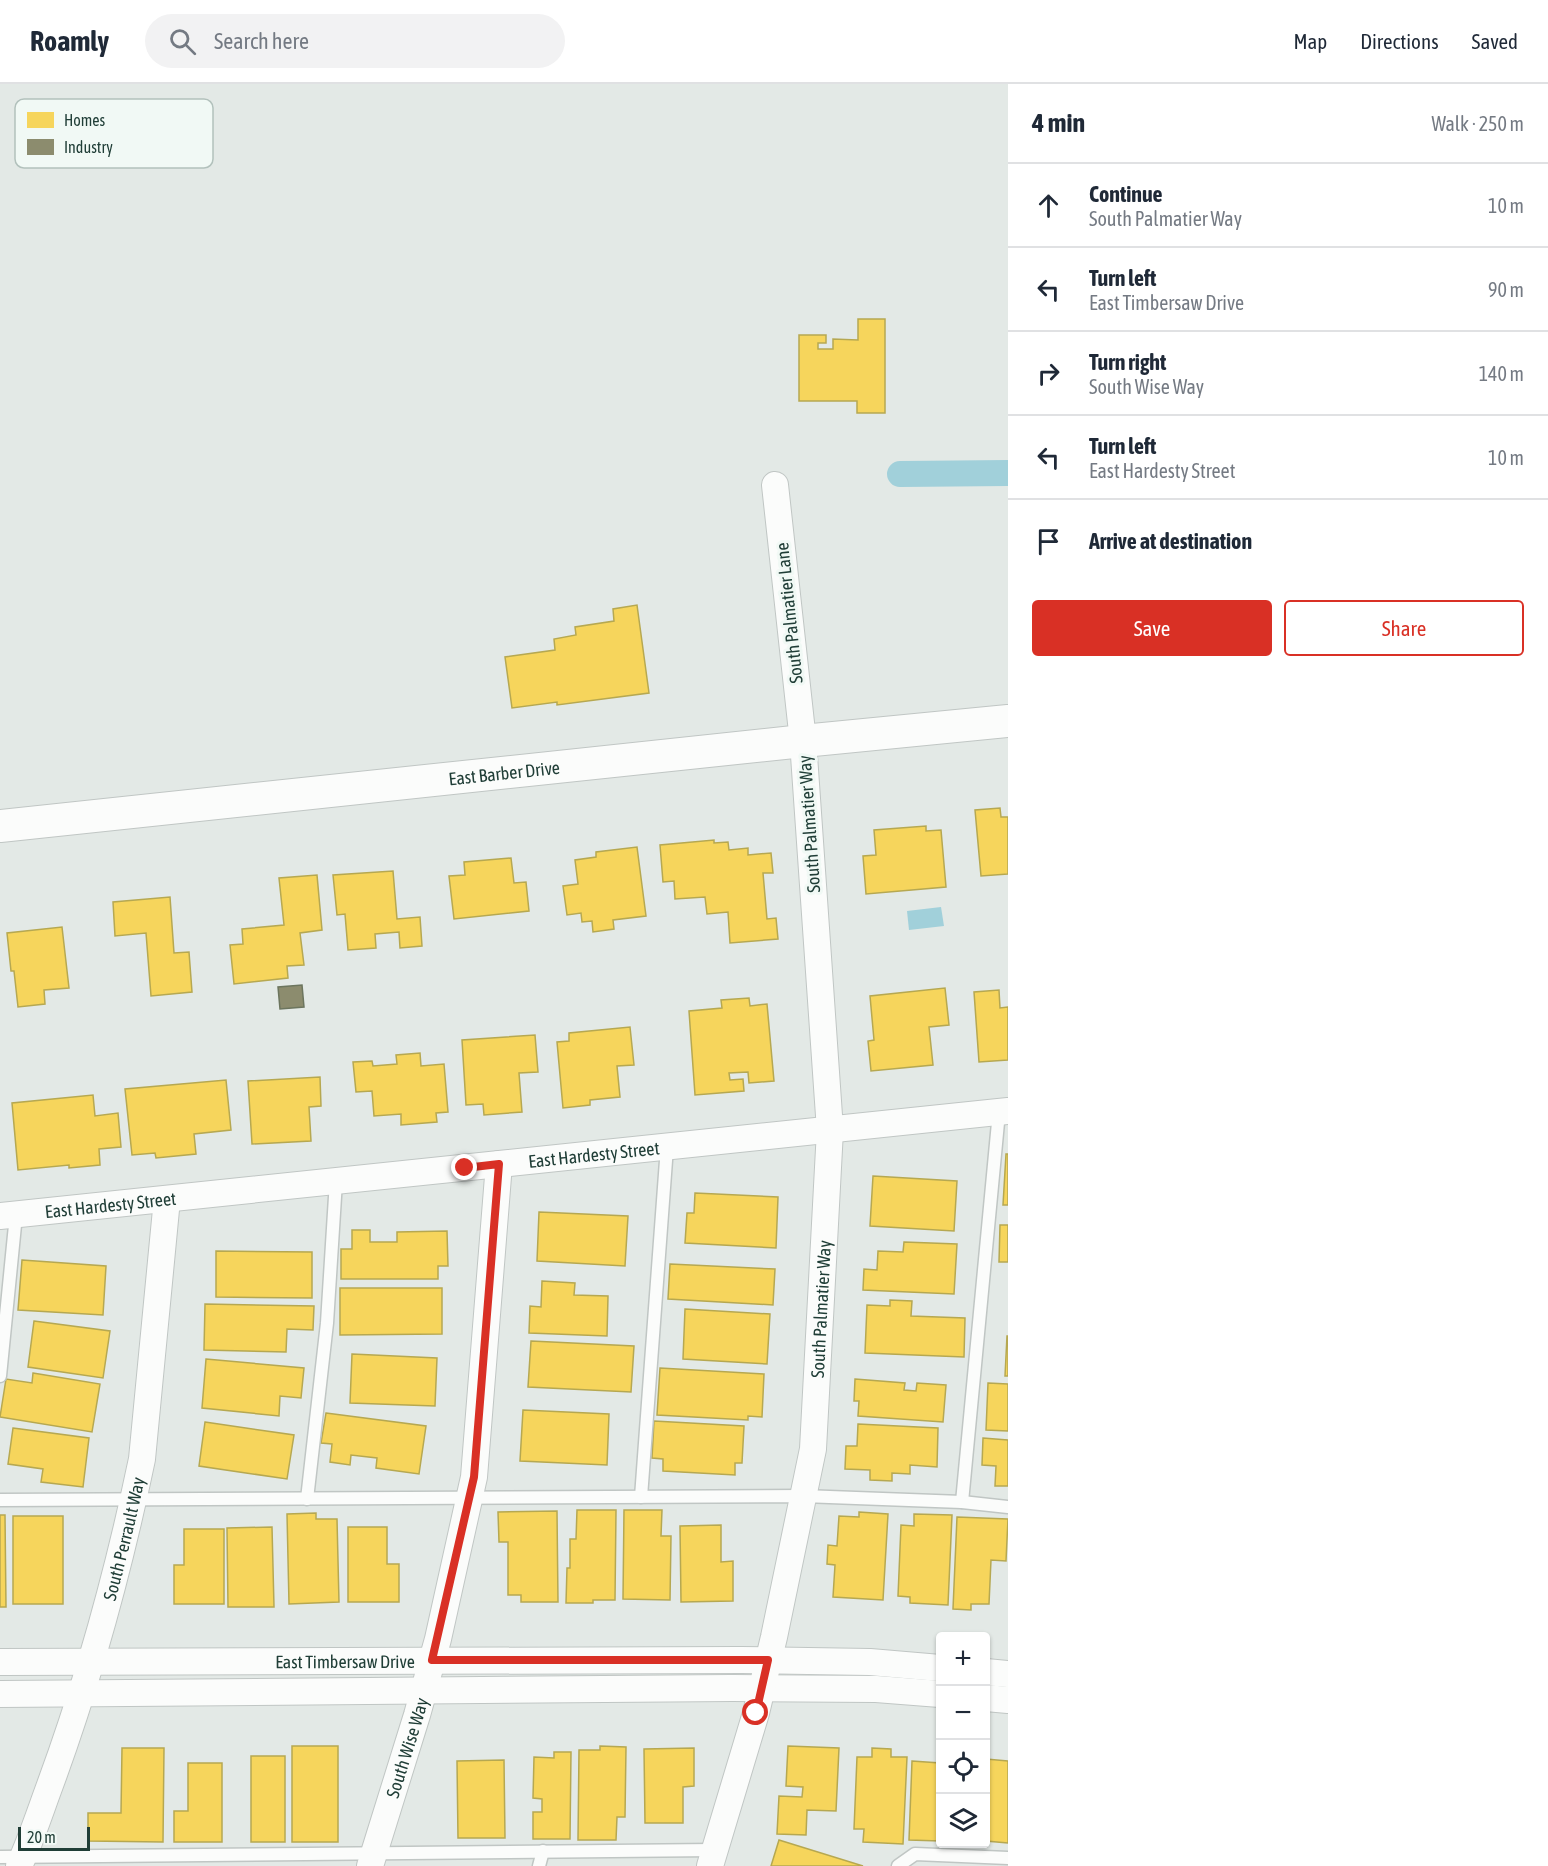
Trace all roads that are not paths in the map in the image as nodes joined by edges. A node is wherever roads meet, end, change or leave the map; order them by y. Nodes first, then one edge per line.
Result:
1 (775, 485) dead end
2 (1008, 721) edge
3 (803, 741) junction
4 (0, 826) edge
5 (1004, 1111) edge
6 (830, 1130) junction
7 (668, 1147) junction
8 (499, 1164) junction
9 (336, 1181) junction
10 (167, 1199) junction
11 (8, 1215) edge
12 (0, 1376) edge
13 (803, 1496) junction
14 (641, 1497) junction
15 (468, 1498) junction
16 (134, 1499) junction
17 (307, 1499) junction
18 (0, 1500) edge
19 (962, 1502) junction
20 (1008, 1507) edge
21 (432, 1660) junction
22 (768, 1660) junction
23 (0, 1662) edge
24 (91, 1662) junction
25 (936, 1668) edge
26 (990, 1672) edge
27 (1008, 1674) edge
28 (761, 1688) junction
29 (424, 1690) junction
30 (0, 1694) edge
31 (82, 1694) junction
32 (936, 1694) edge
33 (990, 1698) edge
34 (1008, 1700) edge
35 (543, 1851) junction
36 (713, 1858) edge
37 (1008, 1858) edge
38 (14, 1860) edge
39 (197, 1860) edge
40 (372, 1860) edge
41 (540, 1866) edge
42 (898, 1866) edge

1 - 3 street, South Palmatier Lane
2 - 3 street, East Barber Drive
3 - 4 street, East Barber Drive
3 - 6 street, South Palmatier Way
5 - 6 street, East Hardesty Street
5 - 19 lane
6 - 7 street, East Hardesty Street
6 - 13 street, South Palmatier Way
7 - 8 street, East Hardesty Street
7 - 14 lane
8 - 9 street, East Hardesty Street
8 - 15 street, South Wise Way
9 - 10 street, East Hardesty Street
9 - 17 lane
10 - 11 street, East Hardesty Street
10 - 16 street, South Perrault Way
11 - 12 lane
13 - 14 lane
13 - 19 lane
13 - 22 street, South Palmatier Way
14 - 15 lane
15 - 17 lane
15 - 21 street, South Wise Way
16 - 17 lane
16 - 18 lane
16 - 24 street, South Perrault Way
19 - 20 lane
21 - 22 street, East Timbersaw Drive
21 - 24 street, East Timbersaw Drive
21 - 29 street, South Wise Way
22 - 25 street, East Timbersaw Drive
22 - 28 street, South Palmatier Way
23 - 24 street, East Timbersaw Drive
24 - 31 street, South Perrault Way
26 - 27 street
28 - 29 street, East Timbersaw Drive
28 - 32 street, East Timbersaw Drive
28 - 36 street, South Palmatier Way
29 - 31 street, East Timbersaw Drive
29 - 40 street, South Wise Way
30 - 31 street, East Timbersaw Drive
31 - 38 street, South Perrault Way
33 - 34 street
35 - 36 lane
35 - 40 lane
35 - 41 lane
37 - 42 lane
38 - 39 lane
39 - 40 lane

